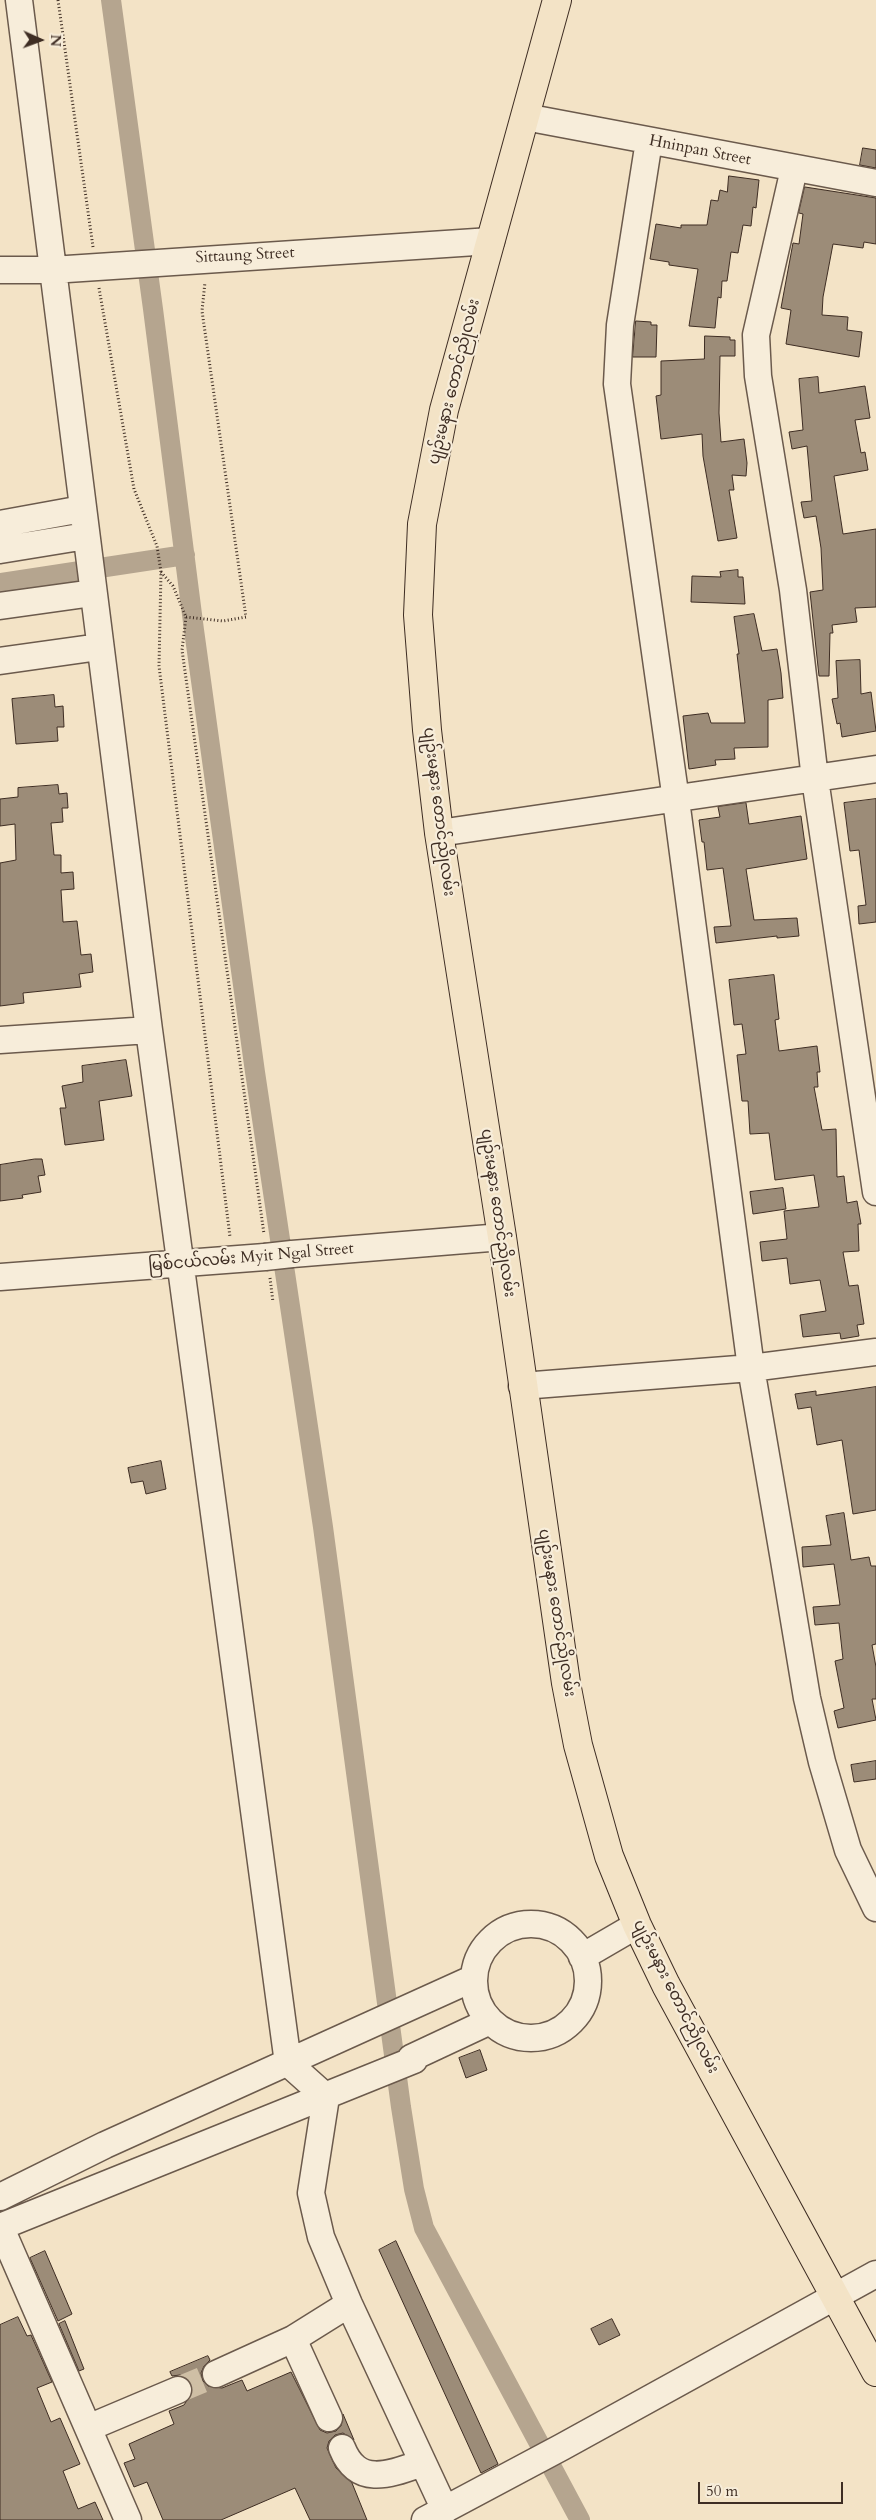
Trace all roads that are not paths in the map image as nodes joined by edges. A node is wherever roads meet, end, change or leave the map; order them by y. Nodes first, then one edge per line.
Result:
1 (557, 0) edge
2 (13, 11) edge
3 (525, 117) junction
4 (649, 141) junction
5 (794, 169) junction
6 (876, 183) edge
7 (491, 242) junction
8 (0, 270) edge
9 (52, 270) junction
10 (82, 509) junction
11 (0, 524) edge
12 (87, 545) junction
13 (0, 550) edge
14 (93, 587) junction
15 (0, 606) edge
16 (99, 647) junction
17 (0, 661) edge
18 (876, 769) edge
19 (815, 779) junction
20 (676, 800) junction
21 (439, 833) junction
22 (149, 1030) junction
23 (0, 1040) edge
24 (876, 1192) edge
25 (502, 1237) junction
26 (180, 1264) junction
27 (0, 1277) edge
28 (876, 1352) edge
29 (751, 1368) junction
30 (522, 1386) junction
31 (876, 1908) edge
32 (637, 1925) junction
33 (582, 1956) junction
34 (474, 1978) junction
35 (490, 2021) junction
36 (288, 2063) junction
37 (326, 2097) junction
38 (0, 2197) edge
39 (0, 2227) edge
40 (876, 2274) edge
41 (835, 2295) junction
42 (349, 2304) junction
43 (294, 2340) junction
44 (876, 2372) edge
45 (216, 2374) tunnel mouth
46 (178, 2390) tunnel mouth
47 (329, 2418) dead end
48 (88, 2428) junction
49 (342, 2448) dead end
50 (422, 2462) junction
51 (435, 2515) edge
52 (128, 2520) edge

1 - 3 main road, ပျဉ်းမနား တောင်ညိုလမ်း
2 - 9 street
3 - 4 street, Hninpan Street
3 - 7 main road, ပျဉ်းမနား တောင်ညိုလမ်း
4 - 5 street, Hninpan Street
4 - 20 street
5 - 6 street, Hninpan Street
5 - 19 street
7 - 9 street, Sittaung Street
7 - 21 main road, ပျဉ်းမနား တောင်ညိုလမ်း
8 - 9 street, Sittaung Street
9 - 10 street
10 - 11 street
10 - 12 street
12 - 13 street
12 - 14 street
14 - 15 street
14 - 16 street
16 - 17 street
16 - 22 street
18 - 19 street
19 - 20 street
19 - 24 street
20 - 21 street
20 - 29 street
21 - 25 main road, ပျဉ်းမနား တောင်ညိုလမ်း
22 - 23 street
22 - 26 street
25 - 26 street, မြစ်ငယ်လမ်း Myit Ngal Street, bridge
25 - 30 main road, ပျဉ်းမနား တောင်ညိုလမ်း
26 - 27 street, မြစ်ငယ်လမ်း Myit Ngal Street
26 - 36 street
28 - 29 street
29 - 30 street
29 - 31 street
30 - 32 main road, ပျဉ်းမနား တောင်ညိုလမ်း
32 - 33 street
32 - 41 main road, ပျဉ်းမနား တောင်ညိုလမ်း
33 - 34 street
33 - 35 street
34 - 35 street
34 - 36 street
35 - 37 street
36 - 37 street
36 - 38 street
37 - 39 street
37 - 42 street
39 - 48 street
40 - 41 street
41 - 44 main road, ပျဉ်းမနား တောင်ညိုလမ်း
41 - 51 street
42 - 43 street
42 - 50 street
43 - 45 street
43 - 47 street
46 - 48 street
48 - 52 street
49 - 50 street
50 - 51 street

